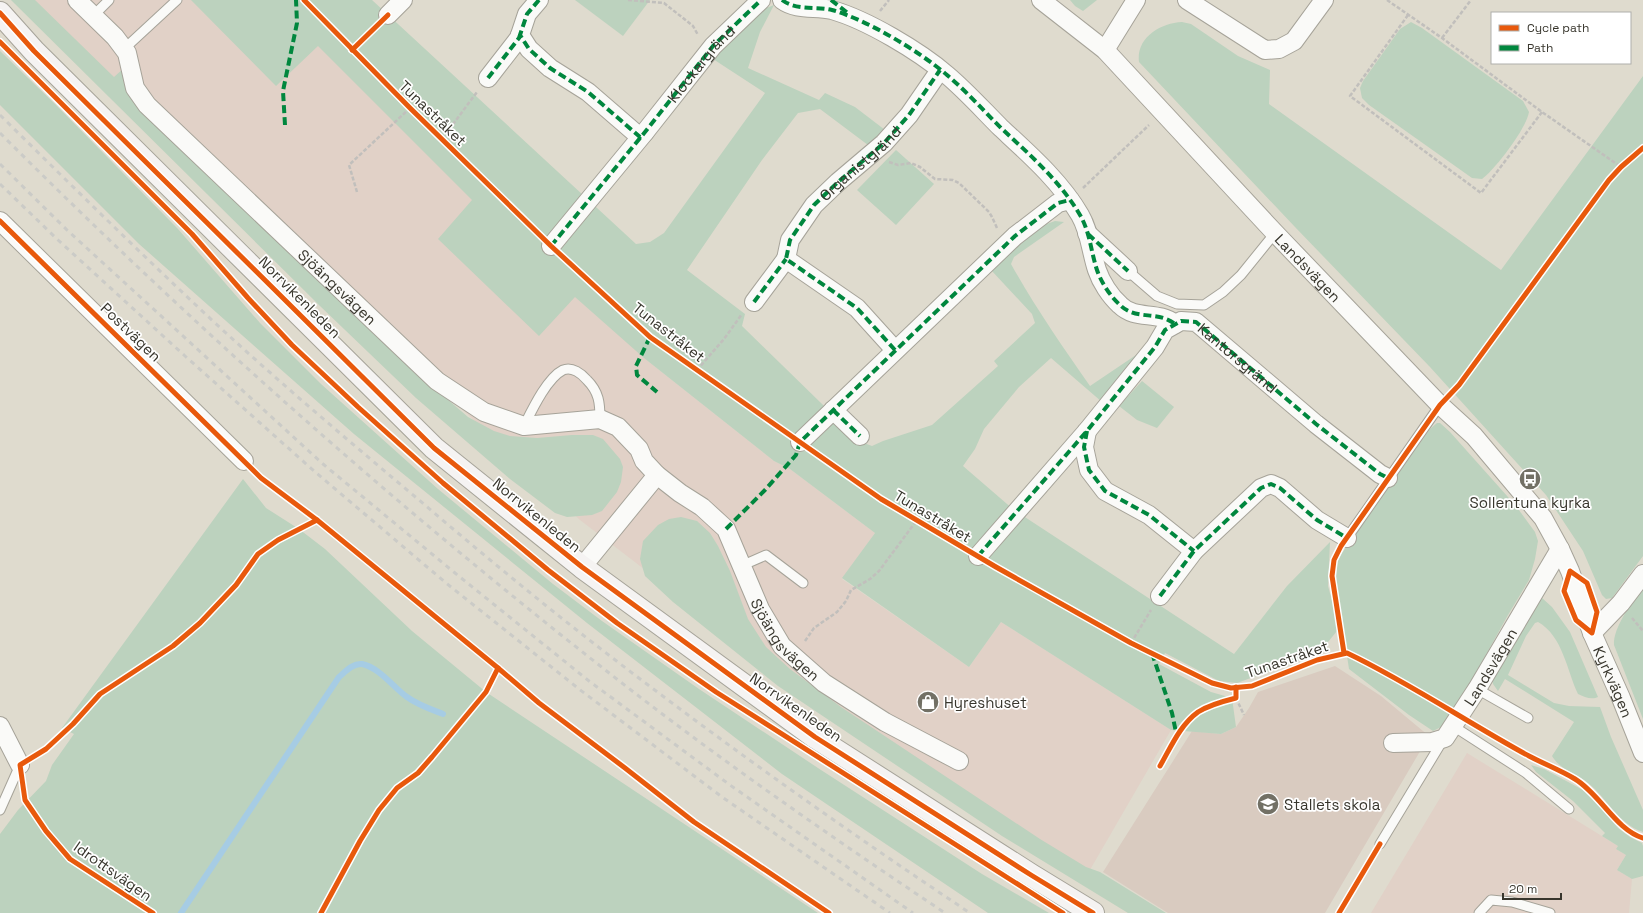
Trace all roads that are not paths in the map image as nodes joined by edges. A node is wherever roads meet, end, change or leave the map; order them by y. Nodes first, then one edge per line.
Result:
1 (76, 0) edge
2 (109, 0) edge
3 (177, 0) edge
4 (403, 0) edge
5 (539, 0) edge
6 (761, 0) edge
7 (782, 0) edge
8 (831, 0) edge
9 (1041, 0) edge
10 (1136, 0) edge
11 (1187, 0) edge
12 (1324, 0) edge
13 (0, 13) edge
14 (388, 15) dead end
15 (93, 16) junction
16 (854, 18) junction
17 (0, 22) edge
18 (520, 35) junction
19 (124, 49) junction
20 (1105, 50) junction
21 (34, 51) junction
22 (940, 70) junction
23 (488, 78) road end
24 (645, 132) junction
25 (1070, 200) junction
26 (0, 221) edge
27 (1087, 233) junction
28 (1275, 233) junction
29 (551, 246) dead end
30 (786, 259) junction
31 (1128, 271) joint
32 (1167, 300) junction
33 (754, 302) road end
34 (1168, 321) junction
35 (895, 350) junction
36 (1440, 405) junction
37 (834, 410) junction
38 (600, 419) junction
39 (524, 426) junction
40 (1087, 430) junction
41 (860, 436) dead end
42 (800, 442) dead end
43 (244, 461) dead end
44 (657, 475) junction
45 (1388, 478) junction
46 (1347, 538) joint
47 (1560, 549) junction
48 (1194, 551) junction
49 (978, 556) dead end
50 (741, 566) junction
51 (582, 567) junction
52 (1643, 574) edge
53 (803, 582) dead end
54 (1160, 596) road end
55 (1592, 633) junction
56 (1476, 689) junction
57 (1528, 718) dead end
58 (0, 726) edge
59 (1449, 732) junction
60 (1393, 743) dead end
61 (1643, 753) edge
62 (959, 761) dead end
63 (20, 765) joint
64 (1569, 809) dead end
65 (0, 810) edge
66 (1380, 844) dead end
67 (1093, 913) edge
68 (1479, 913) edge
69 (1550, 913) edge

1 - 15 street, Sjöängsvägen
2 - 15 lane
3 - 19 lane
4 - 14 street
5 - 18 street
6 - 24 street, Klockargränd
7 - 16 street
8 - 16 street
9 - 20 street, Landsvägen
10 - 20 street
11 - 12 street
13 - 21 main road, Norrvikenleden
15 - 19 street, Sjöängsvägen
16 - 22 street
17 - 21 main road, Norrvikenleden
18 - 23 street
18 - 24 street
19 - 39 street, Sjöängsvägen
20 - 28 street, Landsvägen
21 - 51 main road, Norrvikenleden
22 - 25 street
22 - 30 street, Organistgränd
24 - 29 street, Klockargränd
25 - 27 street
25 - 35 street
26 - 43 street, Postvägen
27 - 31 street
27 - 34 street
28 - 32 lane, Kantorsgränd
28 - 36 street, Landsvägen
30 - 33 street, Organistgränd
30 - 35 street
31 - 32 lane, Kantorsgränd
32 - 34 lane
34 - 40 street, Kantorsgränd
34 - 45 street, Kantorsgränd
35 - 37 street
36 - 45 lane
36 - 47 street, Landsvägen
37 - 41 street
37 - 42 street
38 - 39 street, Sjöängsvägen
38 - 39 lane
38 - 44 street, Sjöängsvägen
40 - 48 street
40 - 49 street, Kantorsgränd
44 - 50 street, Sjöängsvägen
44 - 51 street
45 - 46 lane
46 - 48 street
47 - 55 street, Landsvägen
47 - 56 street, Landsvägen
48 - 54 street
50 - 53 lane
50 - 62 street, Sjöängsvägen
51 - 67 main road, Norrvikenleden
52 - 55 street
55 - 61 street, Kyrkvägen
56 - 57 lane
56 - 59 street, Landsvägen
58 - 63 street
59 - 60 street
59 - 64 lane
59 - 66 lane
63 - 65 lane
68 - 69 lane

